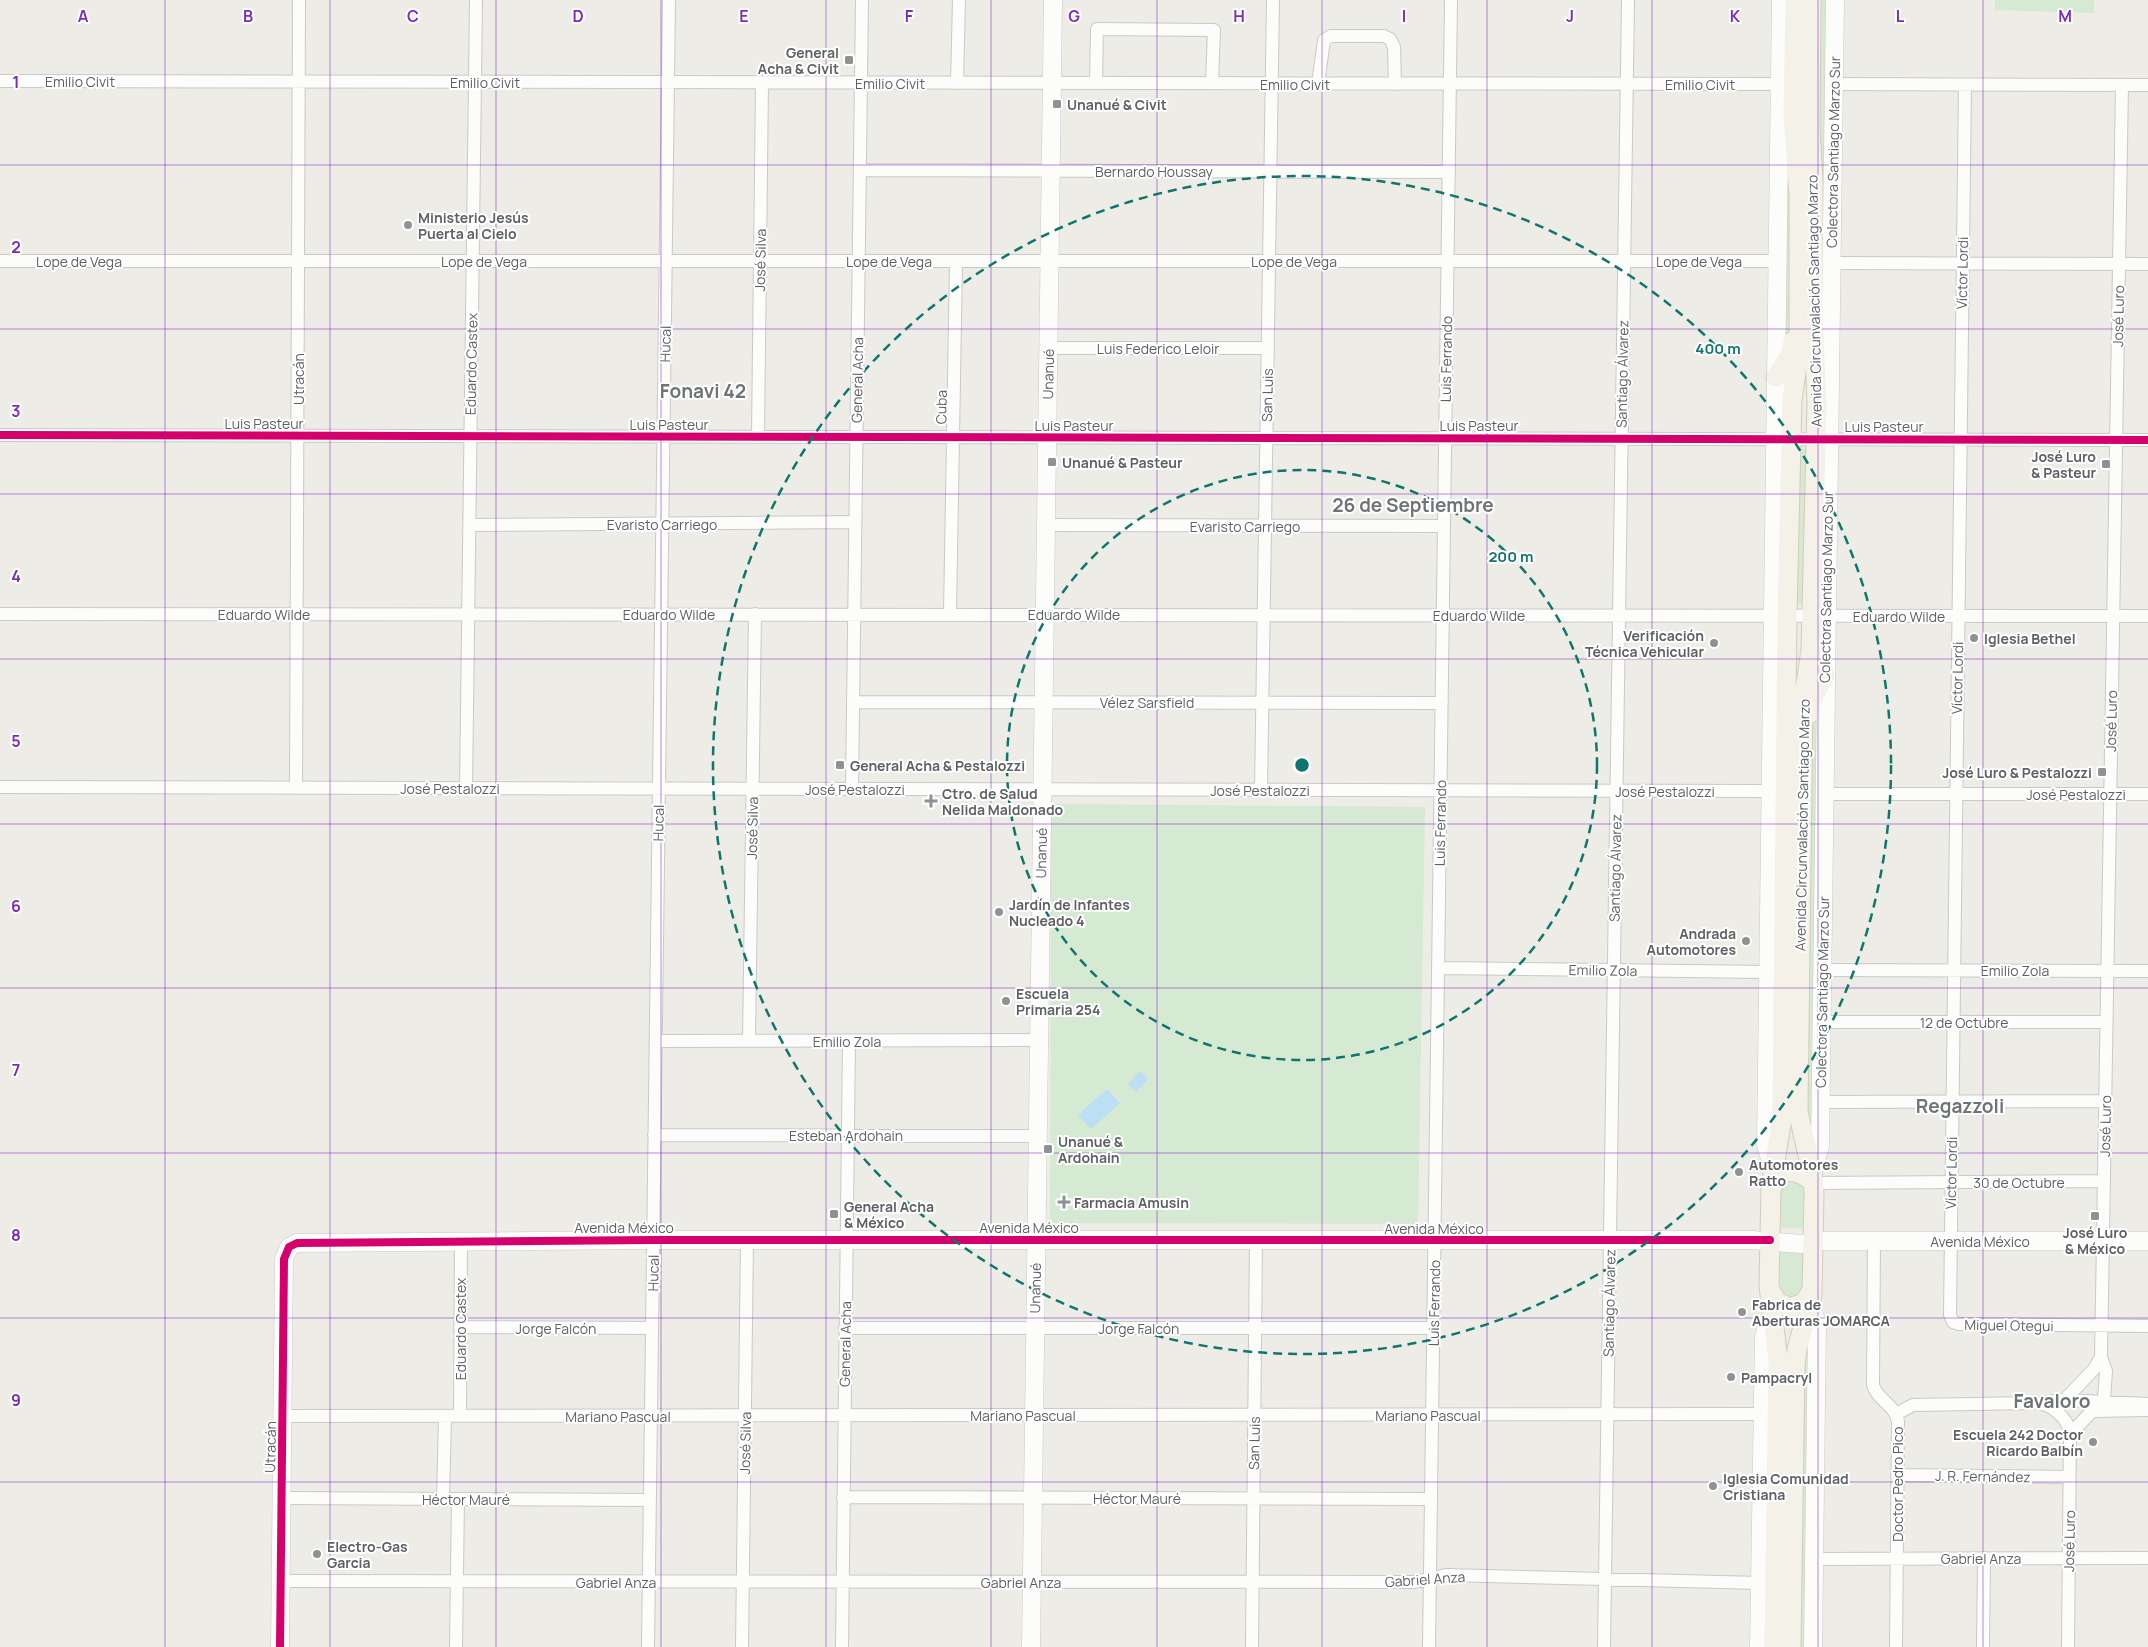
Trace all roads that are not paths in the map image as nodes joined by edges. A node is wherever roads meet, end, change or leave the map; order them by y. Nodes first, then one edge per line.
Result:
1 (299, 0) edge
2 (476, 0) edge
3 (669, 0) edge
4 (862, 0) edge
5 (959, 0) edge
6 (1053, 0) edge
7 (1273, 0) edge
8 (1451, 0) edge
9 (1628, 0) edge
10 (1781, 0) edge
11 (1795, 0) edge
12 (1811, 0) edge
13 (1835, 0) edge
14 (0, 81) edge
15 (299, 82) junction
16 (475, 82) junction
17 (668, 82) junction
18 (762, 83) junction
19 (861, 83) junction
20 (957, 83) junction
21 (1051, 83) junction
22 (1096, 83) junction
23 (1212, 83) junction
24 (1272, 84) junction
25 (1318, 84) junction
26 (1395, 84) junction
27 (1450, 84) junction
28 (1627, 84) junction
29 (1780, 84) junction
30 (1834, 84) junction
31 (1964, 85) junction
32 (2122, 85) junction
33 (2148, 85) edge
34 (860, 170) junction
35 (1050, 171) junction
36 (1270, 171) junction
37 (1449, 172) junction
38 (0, 261) edge
39 (298, 261) junction
40 (473, 261) junction
41 (666, 261) junction
42 (760, 261) junction
43 (859, 261) junction
44 (956, 261) junction
45 (1049, 261) junction
46 (1269, 261) junction
47 (1448, 261) junction
48 (1624, 261) junction
49 (1778, 261) junction
50 (1831, 263) junction
51 (1962, 263) junction
52 (2119, 264) junction
53 (2148, 264) edge
54 (1799, 272) junction
55 (1048, 348) junction
56 (1268, 348) junction
57 (1776, 377) junction
58 (0, 435) edge
59 (298, 435) junction
60 (470, 436) junction
61 (664, 436) junction
62 (758, 436) junction
63 (856, 436) junction
64 (953, 437) junction
65 (1047, 437) junction
66 (1266, 437) junction
67 (1445, 438) junction
68 (1622, 438) junction
69 (1783, 438) junction
70 (1822, 439) junction
71 (1960, 439) junction
72 (2116, 440) junction
73 (2148, 440) edge
74 (855, 522) junction
75 (662, 524) junction
76 (470, 525) junction
77 (1046, 525) junction
78 (1265, 526) junction
79 (1444, 526) junction
80 (0, 614) edge
81 (297, 614) junction
82 (468, 614) junction
83 (661, 614) junction
84 (755, 614) junction
85 (854, 614) junction
86 (950, 614) junction
87 (1044, 614) junction
88 (1264, 614) junction
89 (1443, 615) junction
90 (1619, 615) junction
91 (1779, 615) junction
92 (1819, 615) junction
93 (1958, 616) junction
94 (2113, 616) junction
95 (2148, 616) edge
96 (1825, 675) junction
97 (853, 702) junction
98 (1043, 702) junction
99 (1262, 702) junction
100 (1442, 703) junction
101 (0, 787) edge
102 (296, 788) junction
103 (466, 788) junction
104 (659, 788) junction
105 (753, 789) junction
106 (852, 789) junction
107 (1042, 790) junction
108 (1261, 790) junction
109 (1440, 790) junction
110 (1616, 791) junction
111 (1770, 791) junction
112 (1824, 794) junction
113 (1956, 794) junction
114 (2110, 794) junction
115 (2148, 794) edge
116 (1801, 798) junction
117 (1438, 968) junction
118 (1614, 970) junction
119 (1822, 970) junction
120 (1953, 970) junction
121 (2107, 970) junction
122 (2148, 971) edge
123 (1768, 972) junction
124 (1821, 1022) junction
125 (1953, 1022) junction
126 (2106, 1022) junction
127 (1039, 1040) junction
128 (749, 1041) junction
129 (849, 1041) junction
130 (656, 1042) junction
131 (2105, 1101) junction
132 (1820, 1102) junction
133 (1952, 1102) junction
134 (654, 1135) junction
135 (848, 1135) junction
136 (1037, 1136) junction
137 (1774, 1172) junction
138 (1813, 1178) junction
139 (2104, 1181) junction
140 (1951, 1182) junction
141 (1771, 1192) junction
142 (653, 1240) junction
143 (747, 1240) junction
144 (847, 1240) junction
145 (1036, 1240) junction
146 (1256, 1240) junction
147 (1435, 1240) junction
148 (1610, 1240) junction
149 (1770, 1240) junction
150 (1874, 1240) junction
151 (461, 1241) junction
152 (1813, 1241) junction
153 (1950, 1241) junction
154 (2103, 1241) junction
155 (2148, 1241) edge
156 (289, 1247) joint
157 (1769, 1286) junction
158 (1811, 1295) junction
159 (1772, 1311) junction
160 (2102, 1326) junction
161 (2148, 1326) edge
162 (460, 1327) junction
163 (652, 1328) junction
164 (845, 1328) junction
165 (1035, 1328) junction
166 (1255, 1328) junction
167 (1433, 1328) junction
168 (2101, 1357) junction
169 (2148, 1404) edge
170 (2059, 1405) junction
171 (2099, 1406) junction
172 (2148, 1410) edge
173 (1607, 1414) junction
174 (1763, 1414) junction
175 (1896, 1414) junction
176 (1034, 1415) junction
177 (1254, 1415) junction
178 (1432, 1415) junction
179 (283, 1416) junction
180 (445, 1416) junction
181 (460, 1416) junction
182 (651, 1416) junction
183 (745, 1416) junction
184 (844, 1416) junction
185 (2070, 1434) junction
186 (1897, 1475) junction
187 (2069, 1477) junction
188 (282, 1498) junction
189 (843, 1498) junction
190 (1033, 1498) junction
191 (1253, 1498) junction
192 (443, 1499) junction
193 (458, 1499) junction
194 (1431, 1499) junction
195 (650, 1500) junction
196 (1984, 1558) junction
197 (2069, 1558) junction
198 (2148, 1558) edge
199 (1814, 1559) junction
200 (1896, 1559) junction
201 (1430, 1579) junction
202 (1604, 1579) junction
203 (281, 1581) junction
204 (457, 1582) junction
205 (649, 1582) junction
206 (743, 1582) junction
207 (842, 1582) junction
208 (1031, 1582) junction
209 (1252, 1582) junction
210 (1760, 1582) junction
211 (280, 1647) edge
212 (456, 1647) edge
213 (648, 1647) edge
214 (742, 1647) edge
215 (842, 1647) edge
216 (1031, 1647) edge
217 (1252, 1647) edge
218 (1429, 1647) edge
219 (1604, 1647) edge
220 (1759, 1647) edge
221 (1774, 1647) edge
222 (1791, 1647) edge
223 (1813, 1647) edge
224 (1896, 1647) edge
225 (1983, 1647) edge
226 (2068, 1647) edge

1 - 15 street, Utracán
2 - 16 street, Eduardo Castex
3 - 17 street, Hucal
4 - 19 street, General Acha
5 - 20 street
6 - 21 street, Unanué
7 - 24 street, San Luis
8 - 27 street, Luis Ferrando
9 - 28 street, Santiago Álvarez
10 - 29 street
11 - 54 main road, Avenida Circunvalación Santiago Marzo
12 - 70 main road, Avenida Circunvalación Santiago Marzo
13 - 30 street, Colectora Santiago Marzo Sur
14 - 15 street, Emilio Civit
15 - 16 street, Emilio Civit
15 - 39 street, Utracán
16 - 17 street, Emilio Civit
16 - 40 street, Eduardo Castex
17 - 18 street, Emilio Civit
17 - 41 street, Hucal
18 - 19 street, Emilio Civit
18 - 42 street, José Silva
19 - 20 street, Emilio Civit
19 - 34 street, General Acha
20 - 21 street, Emilio Civit
21 - 22 street, Emilio Civit
21 - 35 street, Unanué
22 - 23 street, Emilio Civit
22 - 23 street
23 - 24 street, Emilio Civit
24 - 25 street, Emilio Civit
24 - 36 street, San Luis
25 - 26 street, Emilio Civit
25 - 26 street
26 - 27 street, Emilio Civit
27 - 28 street, Emilio Civit
27 - 37 street, Luis Ferrando
28 - 29 street, Emilio Civit
28 - 48 street, Santiago Álvarez
29 - 49 street
30 - 31 street
30 - 50 street, Colectora Santiago Marzo Sur
31 - 32 street
31 - 51 street, Víctor Lordi
32 - 33 street
32 - 52 street, José Luro
34 - 35 street, Bernardo Houssay
34 - 43 street, General Acha
35 - 36 street, Bernardo Houssay
35 - 45 street, Unanué
36 - 37 street, Bernardo Houssay
36 - 46 street, San Luis
37 - 47 street, Luis Ferrando
38 - 39 street, Lope de Vega
39 - 40 street, Lope de Vega
39 - 59 street, Utracán
40 - 41 street, Lope de Vega
40 - 60 street, Eduardo Castex
41 - 42 street, Lope de Vega
41 - 61 street, Hucal
42 - 43 street, Lope de Vega
42 - 62 street, José Silva
43 - 44 street, Lope de Vega
43 - 63 street, General Acha
44 - 45 street, Lope de Vega
44 - 64 street, Cuba
45 - 46 street, Lope de Vega
45 - 55 street, Unanué
46 - 47 street, Lope de Vega
46 - 56 street, San Luis
47 - 48 street, Lope de Vega
47 - 67 street, Luis Ferrando
48 - 49 street, Lope de Vega
48 - 68 street, Santiago Álvarez
49 - 57 street
50 - 51 street
50 - 70 street, Colectora Santiago Marzo Sur
51 - 52 street
51 - 71 street, Víctor Lordi
52 - 53 street
52 - 72 street, José Luro
54 - 57 main road
54 - 69 main road, Avenida Circunvalación Santiago Marzo
55 - 56 street, Luis Federico Leloir
55 - 65 street, Unanué
56 - 66 street, San Luis
57 - 69 street
58 - 59 street, Luis Pasteur
59 - 60 street, Luis Pasteur
59 - 81 street, Utracán
60 - 61 street, Luis Pasteur
60 - 76 street, Eduardo Castex
61 - 62 street, Luis Pasteur
61 - 75 street, Hucal
62 - 63 street, Luis Pasteur
63 - 64 street, Luis Pasteur
63 - 74 street, General Acha
64 - 65 street, Luis Pasteur
64 - 86 street, Cuba
65 - 66 street, Luis Pasteur
65 - 77 street, Unanué
66 - 67 street, Luis Pasteur
66 - 78 street, San Luis
67 - 68 street, Luis Pasteur
67 - 79 street, Luis Ferrando
68 - 69 street, Luis Pasteur
68 - 90 street, Santiago Álvarez
69 - 70 street, Luis Pasteur
69 - 91 main road, Avenida Circunvalación Santiago Marzo
70 - 71 street, Luis Pasteur
70 - 92 main road, Avenida Circunvalación Santiago Marzo
71 - 72 street, Luis Pasteur
71 - 93 street, Víctor Lordi
72 - 73 street, Luis Pasteur
72 - 94 street, José Luro
74 - 75 street, Evaristo Carriego
74 - 85 street, General Acha
75 - 76 street, Evaristo Carriego
75 - 83 street, Hucal
76 - 82 street, Eduardo Castex
77 - 78 street, Evaristo Carriego
77 - 87 street, Unanué
78 - 79 street, Evaristo Carriego
78 - 88 street, San Luis
79 - 89 street, Luis Ferrando
80 - 81 street, Eduardo Wilde
81 - 82 street, Eduardo Wilde
81 - 102 street, Utracán
82 - 83 street, Eduardo Wilde
82 - 103 street, Eduardo Castex
83 - 84 street, Eduardo Wilde
83 - 104 street, Hucal
84 - 85 street, Eduardo Wilde
84 - 105 street, José Silva
85 - 86 street, Eduardo Wilde
85 - 97 street, General Acha
86 - 87 street, Eduardo Wilde
87 - 88 street, Eduardo Wilde
87 - 98 street, Unanué
88 - 89 street, Eduardo Wilde
88 - 99 street, San Luis
89 - 90 street, Eduardo Wilde
89 - 100 street, Luis Ferrando
90 - 91 street, Eduardo Wilde
90 - 110 street, Santiago Álvarez
91 - 92 street, Eduardo Wilde
91 - 111 street
91 - 137 main road, Avenida Circunvalación Santiago Marzo
92 - 93 street, Eduardo Wilde
92 - 96 street, Colectora Santiago Marzo Sur
92 - 116 main road, Avenida Circunvalación Santiago Marzo
93 - 94 street, Eduardo Wilde
93 - 113 street, Víctor Lordi
94 - 95 street, Eduardo Wilde
94 - 114 street, José Luro
96 - 112 street, Colectora Santiago Marzo Sur
96 - 116 main road
97 - 98 street, Vélez Sarsfield
97 - 106 street, General Acha
98 - 99 street, Vélez Sarsfield
98 - 107 street, Unanué
99 - 100 street, Vélez Sarsfield
99 - 108 street, San Luis
100 - 109 street, Luis Ferrando
101 - 102 street, José Pestalozzi
102 - 103 street, José Pestalozzi
103 - 104 street, José Pestalozzi
104 - 105 street, José Pestalozzi
104 - 130 street, Hucal
105 - 106 street, José Pestalozzi
105 - 128 street, José Silva
106 - 107 street, José Pestalozzi
107 - 108 street, José Pestalozzi
107 - 127 street, Unanué
108 - 109 street, José Pestalozzi
109 - 110 street, José Pestalozzi
109 - 117 street, Luis Ferrando
110 - 111 street, José Pestalozzi
110 - 118 street, Santiago Álvarez
111 - 123 street
112 - 113 street, José Pestalozzi
112 - 119 street, Colectora Santiago Marzo Sur
113 - 114 street, José Pestalozzi
113 - 120 street, Víctor Lordi
114 - 115 street, José Pestalozzi
114 - 121 street, José Luro
116 - 138 main road, Avenida Circunvalación Santiago Marzo
117 - 118 street, Emilio Zola
117 - 147 street, Luis Ferrando
118 - 123 street, Emilio Zola
118 - 148 street, Santiago Álvarez
119 - 120 street, Emilio Zola
119 - 124 street, Colectora Santiago Marzo Sur
120 - 121 street, Emilio Zola
120 - 125 street, Víctor Lordi
121 - 122 street, Emilio Zola
121 - 126 street, José Luro
123 - 137 street
124 - 125 street, 12 de Octubre
124 - 132 street, Colectora Santiago Marzo Sur
125 - 126 street, 12 de Octubre
125 - 133 street, Víctor Lordi
126 - 131 street, José Luro
127 - 129 street, Emilio Zola
127 - 136 street, Unanué
128 - 129 street, Emilio Zola
128 - 130 street, Emilio Zola
129 - 135 street, General Acha
130 - 134 street, Hucal
131 - 133 street
131 - 139 street, José Luro
132 - 133 street
132 - 138 street, Colectora Santiago Marzo Sur
133 - 140 street, Víctor Lordi
134 - 135 street, Esteban Ardohain
134 - 142 street, Hucal
135 - 136 street, Esteban Ardohain
135 - 144 street, General Acha
136 - 145 street, Unanué
137 - 141 main road, Avenida Circunvalación Santiago Marzo
138 - 140 street, 30 de Octubre
138 - 141 main road
138 - 152 main road, Avenida Circunvalación Santiago Marzo
139 - 140 street, 30 de Octubre
139 - 154 street, José Luro
140 - 153 street, Víctor Lordi
141 - 149 main road, Avenida Circunvalación Santiago Marzo
142 - 143 street, Avenida México
142 - 151 street, Avenida México
142 - 163 street, Hucal
143 - 144 street, Avenida México
143 - 183 street, José Silva
144 - 145 street, Avenida México
144 - 164 street, General Acha
145 - 146 street, Avenida México
145 - 165 street, Unanué
146 - 147 street, Avenida México
146 - 166 street, San Luis
147 - 148 street, Avenida México
147 - 167 street, Luis Ferrando
148 - 149 street, Avenida México
148 - 173 street, Santiago Álvarez
149 - 152 street, Avenida México
149 - 157 main road, Avenida Circunvalación Santiago Marzo
150 - 152 street, Avenida México
150 - 153 street, Avenida México
150 - 175 street, Doctor Pedro Pico
151 - 156 street, Avenida México
151 - 162 street, Eduardo Castex
152 - 158 main road, Avenida Circunvalación Santiago Marzo
153 - 154 street, Avenida México
153 - 160 street, Miguel Otegui
154 - 155 street, Avenida México
154 - 160 street, José Luro
156 - 179 street, Utracán
157 - 158 main road
157 - 159 main road, Avenida Circunvalación Santiago Marzo
158 - 199 street
158 - 222 main road, Avenida Circunvalación Santiago Marzo
159 - 174 street
159 - 221 main road, Avenida Circunvalación Santiago Marzo
160 - 161 street, Miguel Otegui
160 - 168 street, José Luro
162 - 163 street, Jorge Falcón
162 - 181 street, Eduardo Castex
163 - 182 street, Hucal
164 - 165 street, Jorge Falcón
164 - 184 street, General Acha
165 - 166 street, Jorge Falcón
165 - 176 street, Unanué
166 - 167 street, Jorge Falcón
166 - 177 street, San Luis
167 - 178 street, Luis Ferrando
168 - 170 street
168 - 171 street, José Luro
169 - 171 street
170 - 171 street
170 - 175 street
170 - 185 street
171 - 172 street
171 - 185 street
173 - 174 street, Mariano Pascual
173 - 178 street, Mariano Pascual
173 - 202 street, Santiago Álvarez
174 - 210 street
175 - 186 street, Doctor Pedro Pico
176 - 177 street, Mariano Pascual
176 - 184 street, Mariano Pascual
176 - 190 street, Unanué
177 - 178 street, Mariano Pascual
177 - 191 street, San Luis
178 - 194 street, Luis Ferrando
179 - 180 street, Mariano Pascual
179 - 188 street, Utracán
180 - 181 street, Mariano Pascual
180 - 192 street
181 - 182 street, Mariano Pascual
182 - 183 street, Mariano Pascual
182 - 195 street, Hucal
183 - 184 street, Mariano Pascual
183 - 206 street, José Silva
184 - 189 street, General Acha
185 - 187 street, José Luro
186 - 187 street, J. R. Fernández
186 - 200 street, Doctor Pedro Pico
187 - 197 street, José Luro
188 - 192 street, Héctor Mauré
188 - 203 street, Utracán
189 - 190 street, Héctor Mauré
189 - 207 street, General Acha
190 - 191 street, Héctor Mauré
190 - 208 street, Unanué
191 - 194 street, Héctor Mauré
191 - 209 street, San Luis
192 - 193 street, Héctor Mauré
193 - 195 street, Héctor Mauré
193 - 204 street
194 - 201 street, Luis Ferrando
195 - 205 street, Hucal
196 - 197 street, Gabriel Anza
196 - 200 street, Gabriel Anza
196 - 225 street
197 - 198 street, Gabriel Anza
197 - 226 street, José Luro
199 - 200 street, Gabriel Anza
199 - 223 street
200 - 224 street, Doctor Pedro Pico
201 - 202 street, Gabriel Anza
201 - 209 street, Gabriel Anza
201 - 218 street, Luis Ferrando
202 - 210 street, Gabriel Anza
202 - 219 street, Santiago Álvarez
203 - 204 street, Gabriel Anza
203 - 211 street, Utracán
204 - 205 street, Gabriel Anza
204 - 212 street
205 - 206 street, Gabriel Anza
205 - 213 street, Hucal
206 - 207 street, Gabriel Anza
206 - 214 street, José Silva
207 - 208 street, Gabriel Anza
207 - 215 street, General Acha
208 - 209 street, Gabriel Anza
208 - 216 street, Unanué
209 - 217 street, San Luis
210 - 220 street

